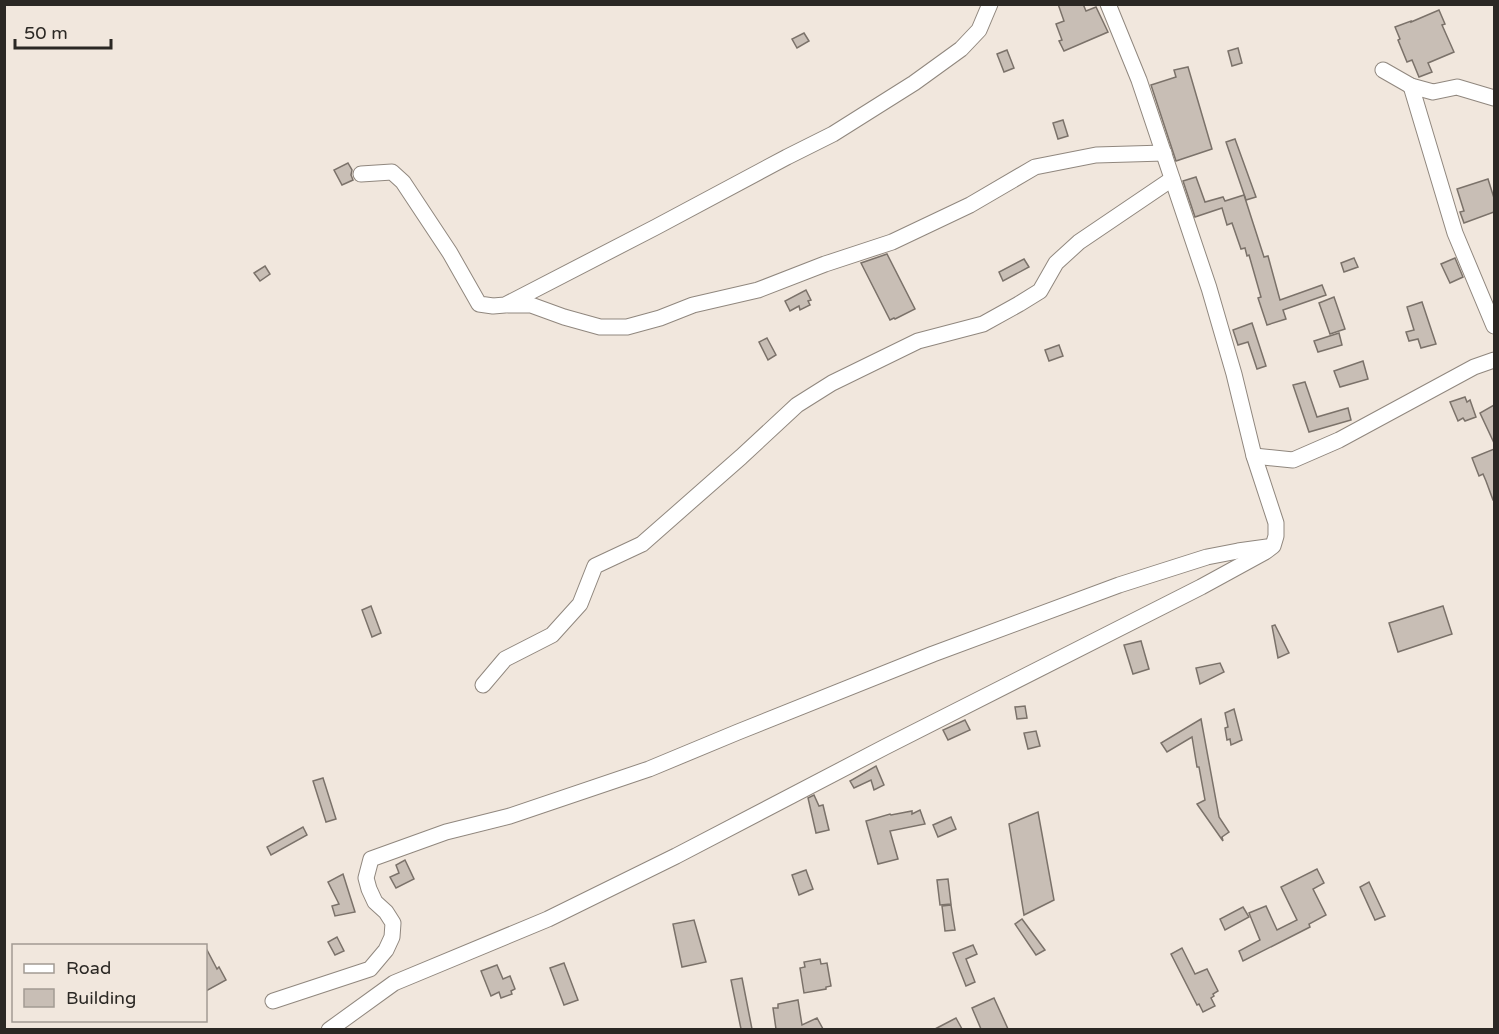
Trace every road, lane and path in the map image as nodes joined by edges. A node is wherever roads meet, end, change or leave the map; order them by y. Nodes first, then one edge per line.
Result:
1 (990, 4) edge
2 (1108, 4) edge
3 (1383, 70) dead end
4 (1411, 86) junction
5 (1494, 98) edge
6 (1164, 153) junction
7 (361, 174) dead end
8 (1172, 179) junction
9 (506, 305) junction
10 (1494, 326) edge
11 (1494, 360) edge
12 (1254, 456) junction
13 (1273, 546) junction
14 (483, 685) dead end
15 (273, 1001) dead end
16 (329, 1029) edge

1 - 9 street
2 - 6 street
3 - 4 street
4 - 5 street
4 - 10 street
6 - 8 street
6 - 9 street
7 - 9 street
8 - 12 street
8 - 14 street
11 - 12 street
12 - 13 street
13 - 15 street
13 - 16 street

